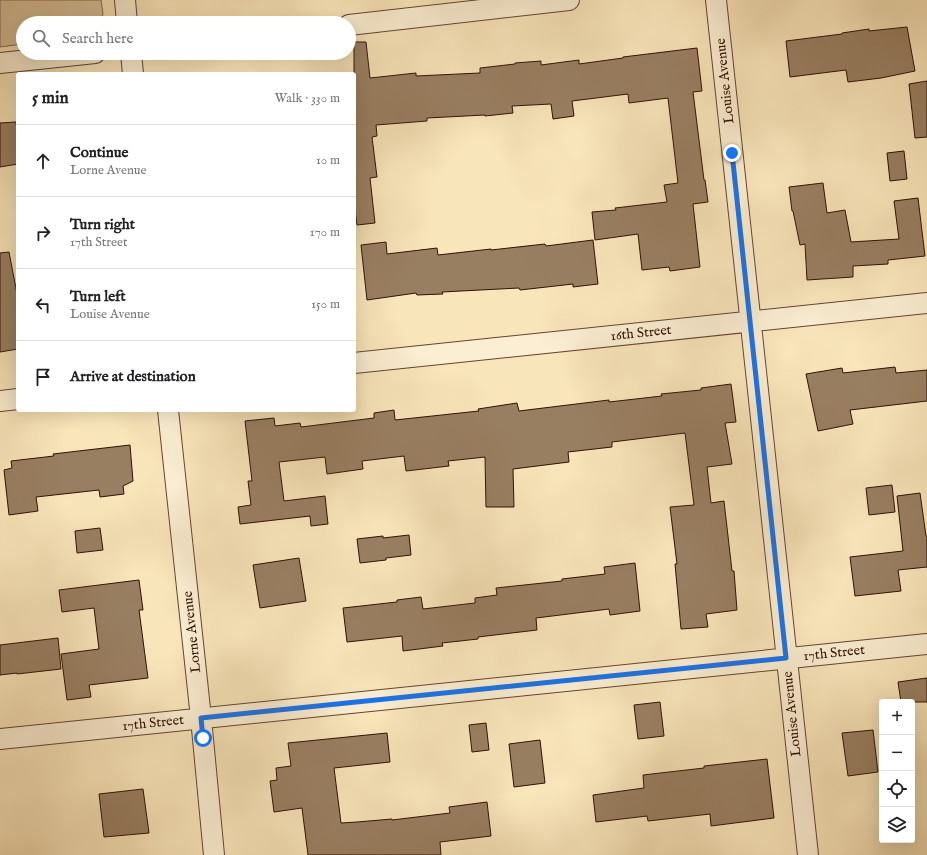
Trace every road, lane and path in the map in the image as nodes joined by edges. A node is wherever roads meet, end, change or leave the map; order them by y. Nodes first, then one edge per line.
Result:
1 (125, 0) edge
2 (569, 0) edge
3 (716, 0) edge
4 (126, 16) edge
5 (356, 24) edge
6 (28, 60) edge
7 (132, 60) edge
8 (0, 63) edge
9 (133, 72) edge
10 (927, 303) edge
11 (750, 322) junction
12 (356, 363) edge
13 (16, 399) edge
14 (0, 401) edge
15 (168, 412) edge
16 (927, 644) edge
17 (786, 658) junction
18 (201, 718) junction
19 (0, 739) edge
20 (214, 855) edge
21 (808, 855) edge

1 - 4 street
2 - 5 street
3 - 11 street, Louise Avenue
6 - 8 street
7 - 9 street
10 - 11 street, 16th Street
11 - 12 street, 16th Street
11 - 17 street, Louise Avenue
13 - 14 street
15 - 18 street, Lorne Avenue
16 - 17 street, 17th Street
17 - 18 street, 17th Street
17 - 21 street, Louise Avenue
18 - 19 street, 17th Street
18 - 20 street, Lorne Avenue

